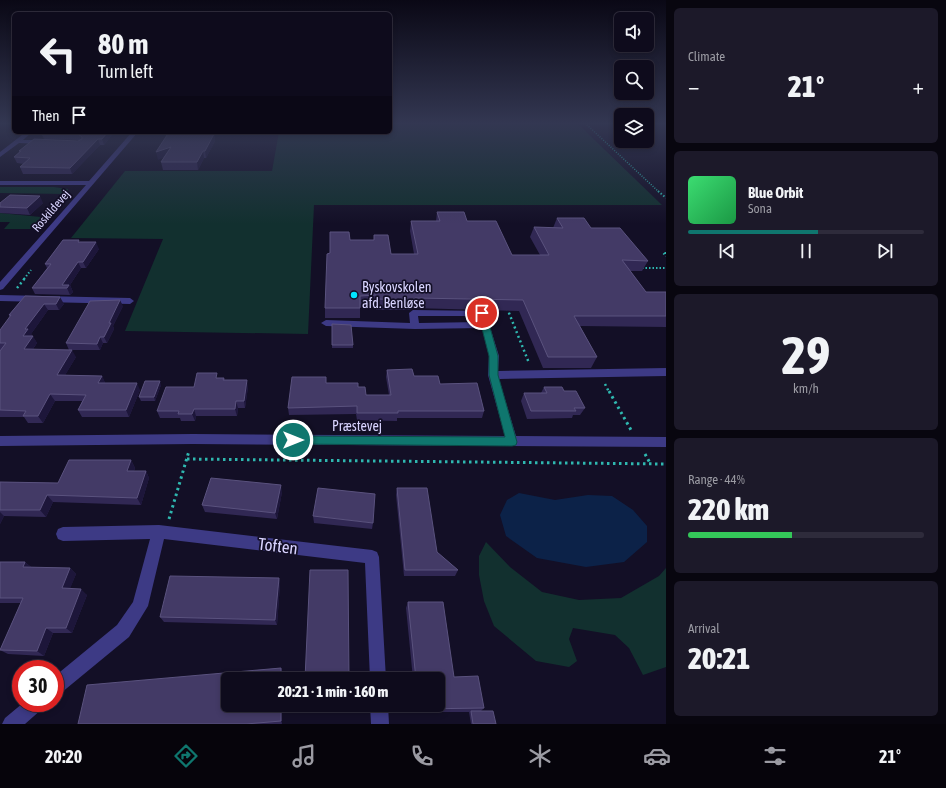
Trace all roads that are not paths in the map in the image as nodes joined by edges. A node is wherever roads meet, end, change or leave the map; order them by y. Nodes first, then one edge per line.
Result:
1 (113, 157) edge
2 (0, 183) edge
3 (90, 183) junction
4 (0, 287) edge
5 (0, 298) edge
6 (130, 302) dead end
7 (326, 323) dead end
8 (486, 325) junction
9 (415, 326) junction
10 (666, 372) edge
11 (493, 375) junction
12 (0, 441) edge
13 (512, 442) junction
14 (666, 442) edge
15 (158, 532) junction
16 (63, 534) dead end
17 (378, 672) edge
18 (64, 680) edge
19 (25, 712) edge
20 (379, 712) edge
21 (10, 724) edge
22 (380, 724) edge

1 - 3 street, Roskildevej
2 - 3 street
3 - 4 street, Roskildevej
5 - 6 street
7 - 9 street
8 - 9 street
8 - 9 street
8 - 11 street
10 - 11 street
11 - 13 street
12 - 13 street, Præstevej
13 - 14 street, Præstevej
15 - 16 street, Toften
15 - 17 street, Toften
15 - 18 street
19 - 21 street
20 - 22 street

